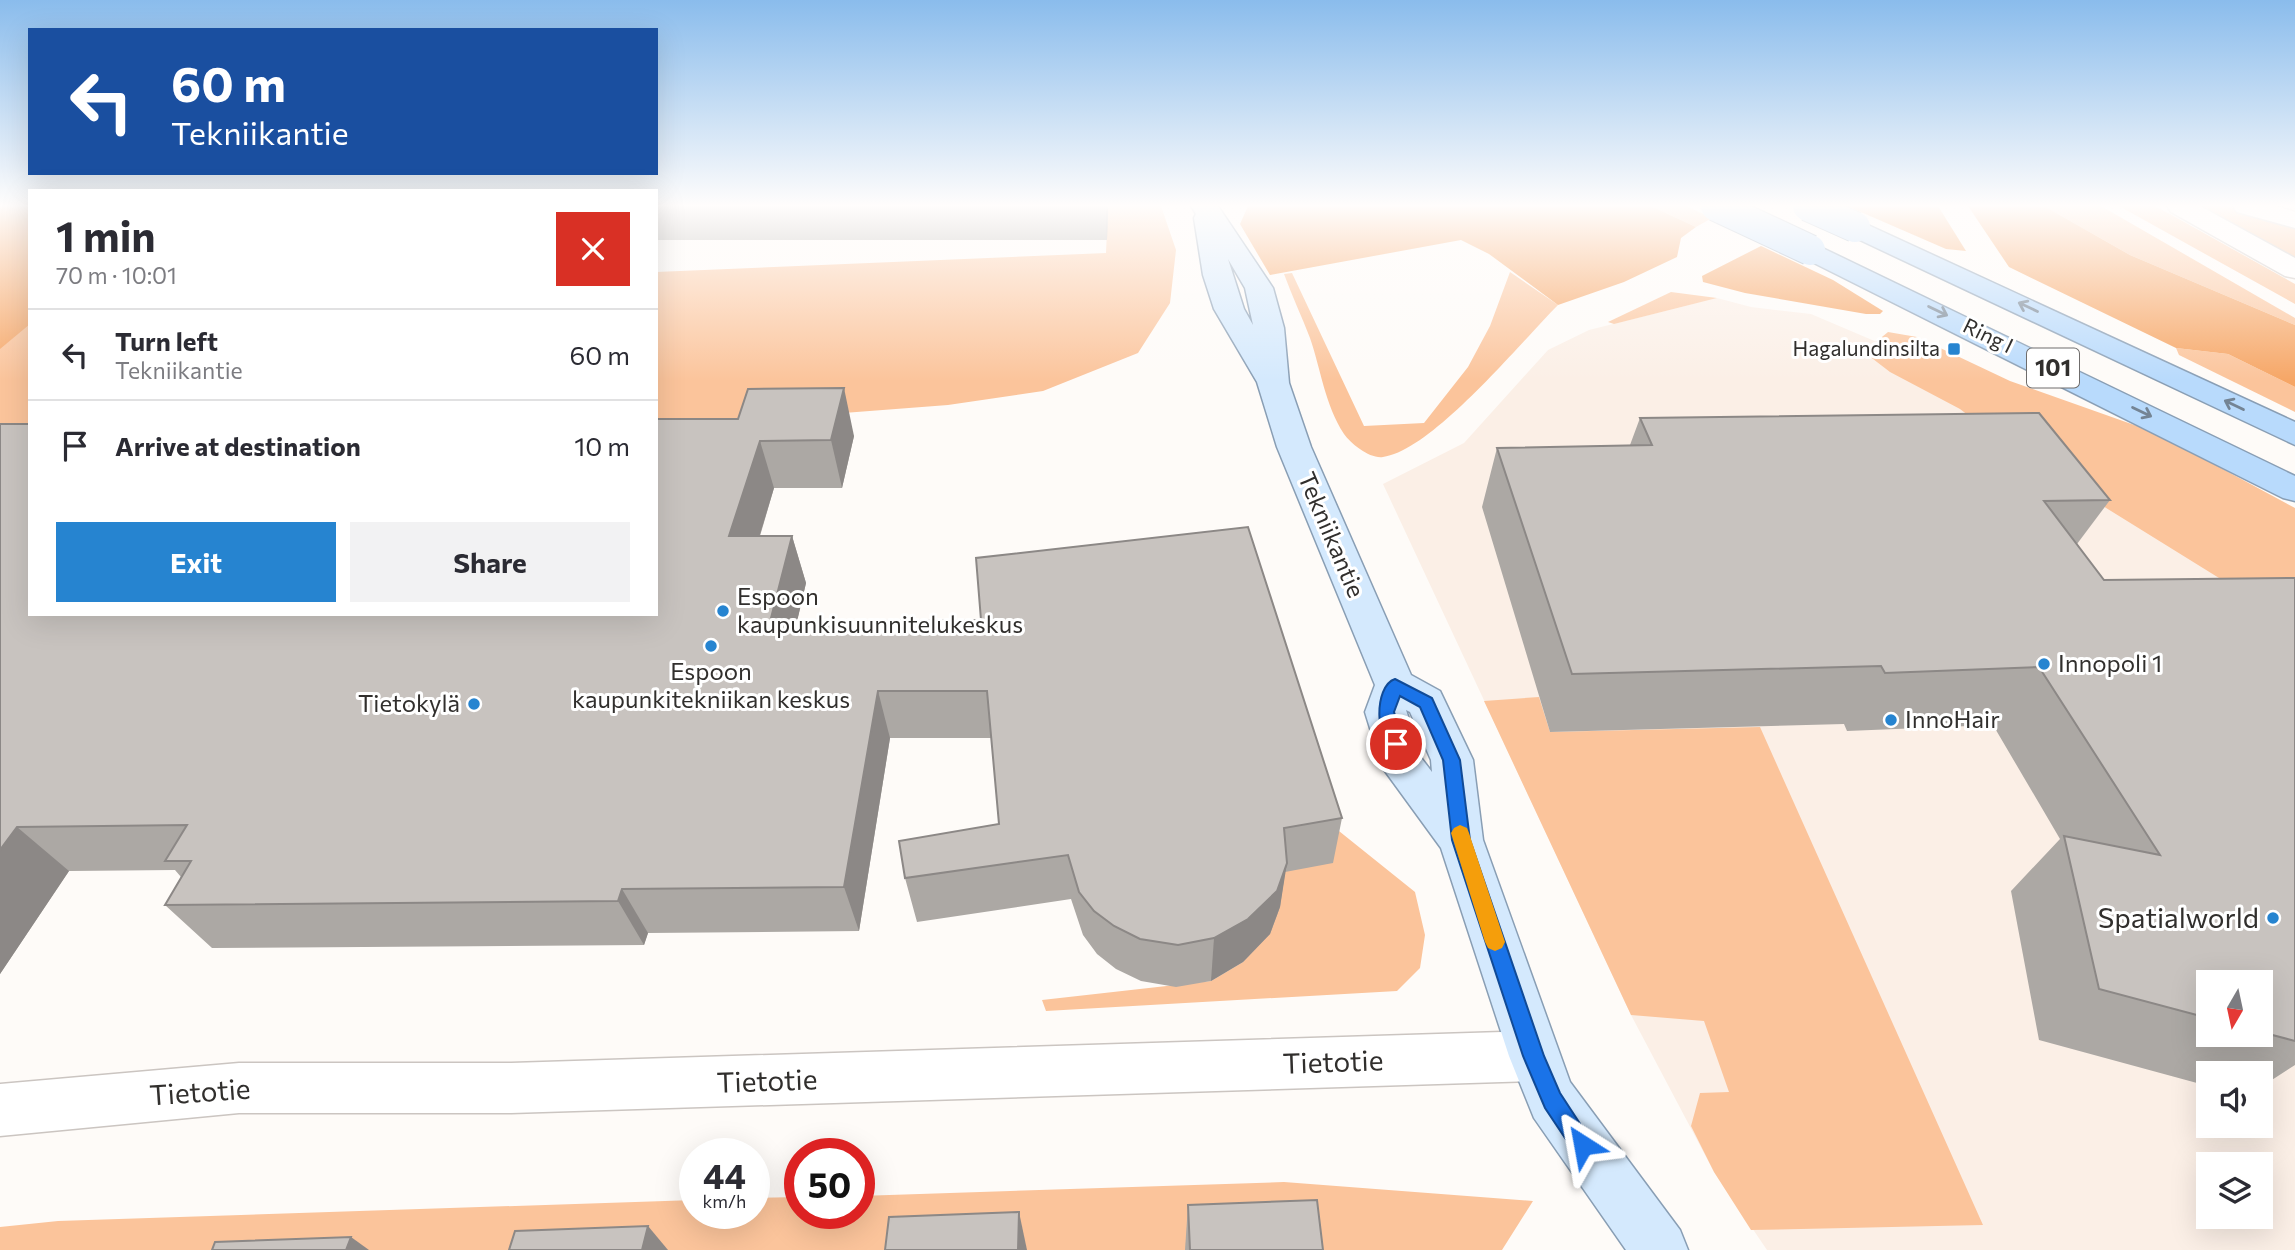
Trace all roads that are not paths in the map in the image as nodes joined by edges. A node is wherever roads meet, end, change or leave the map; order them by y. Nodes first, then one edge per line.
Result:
1 (1215, 264) edge
2 (1246, 264) edge
3 (1839, 264) edge
4 (1934, 264) edge
5 (1273, 383) junction
6 (2295, 435) edge
7 (2295, 491) edge
8 (1534, 1056) junction
9 (0, 1110) edge
10 (1660, 1250) edge

1 - 5 main road, Tekniikantie
2 - 5 main road, Tekniikantie
3 -> 7 highway, Ring I / 101, bridge
6 -> 4 highway, Ring I / 101, bridge
5 - 8 main road, Tekniikantie
8 - 9 street, Tietotie
8 - 10 main road, Tekniikantie

